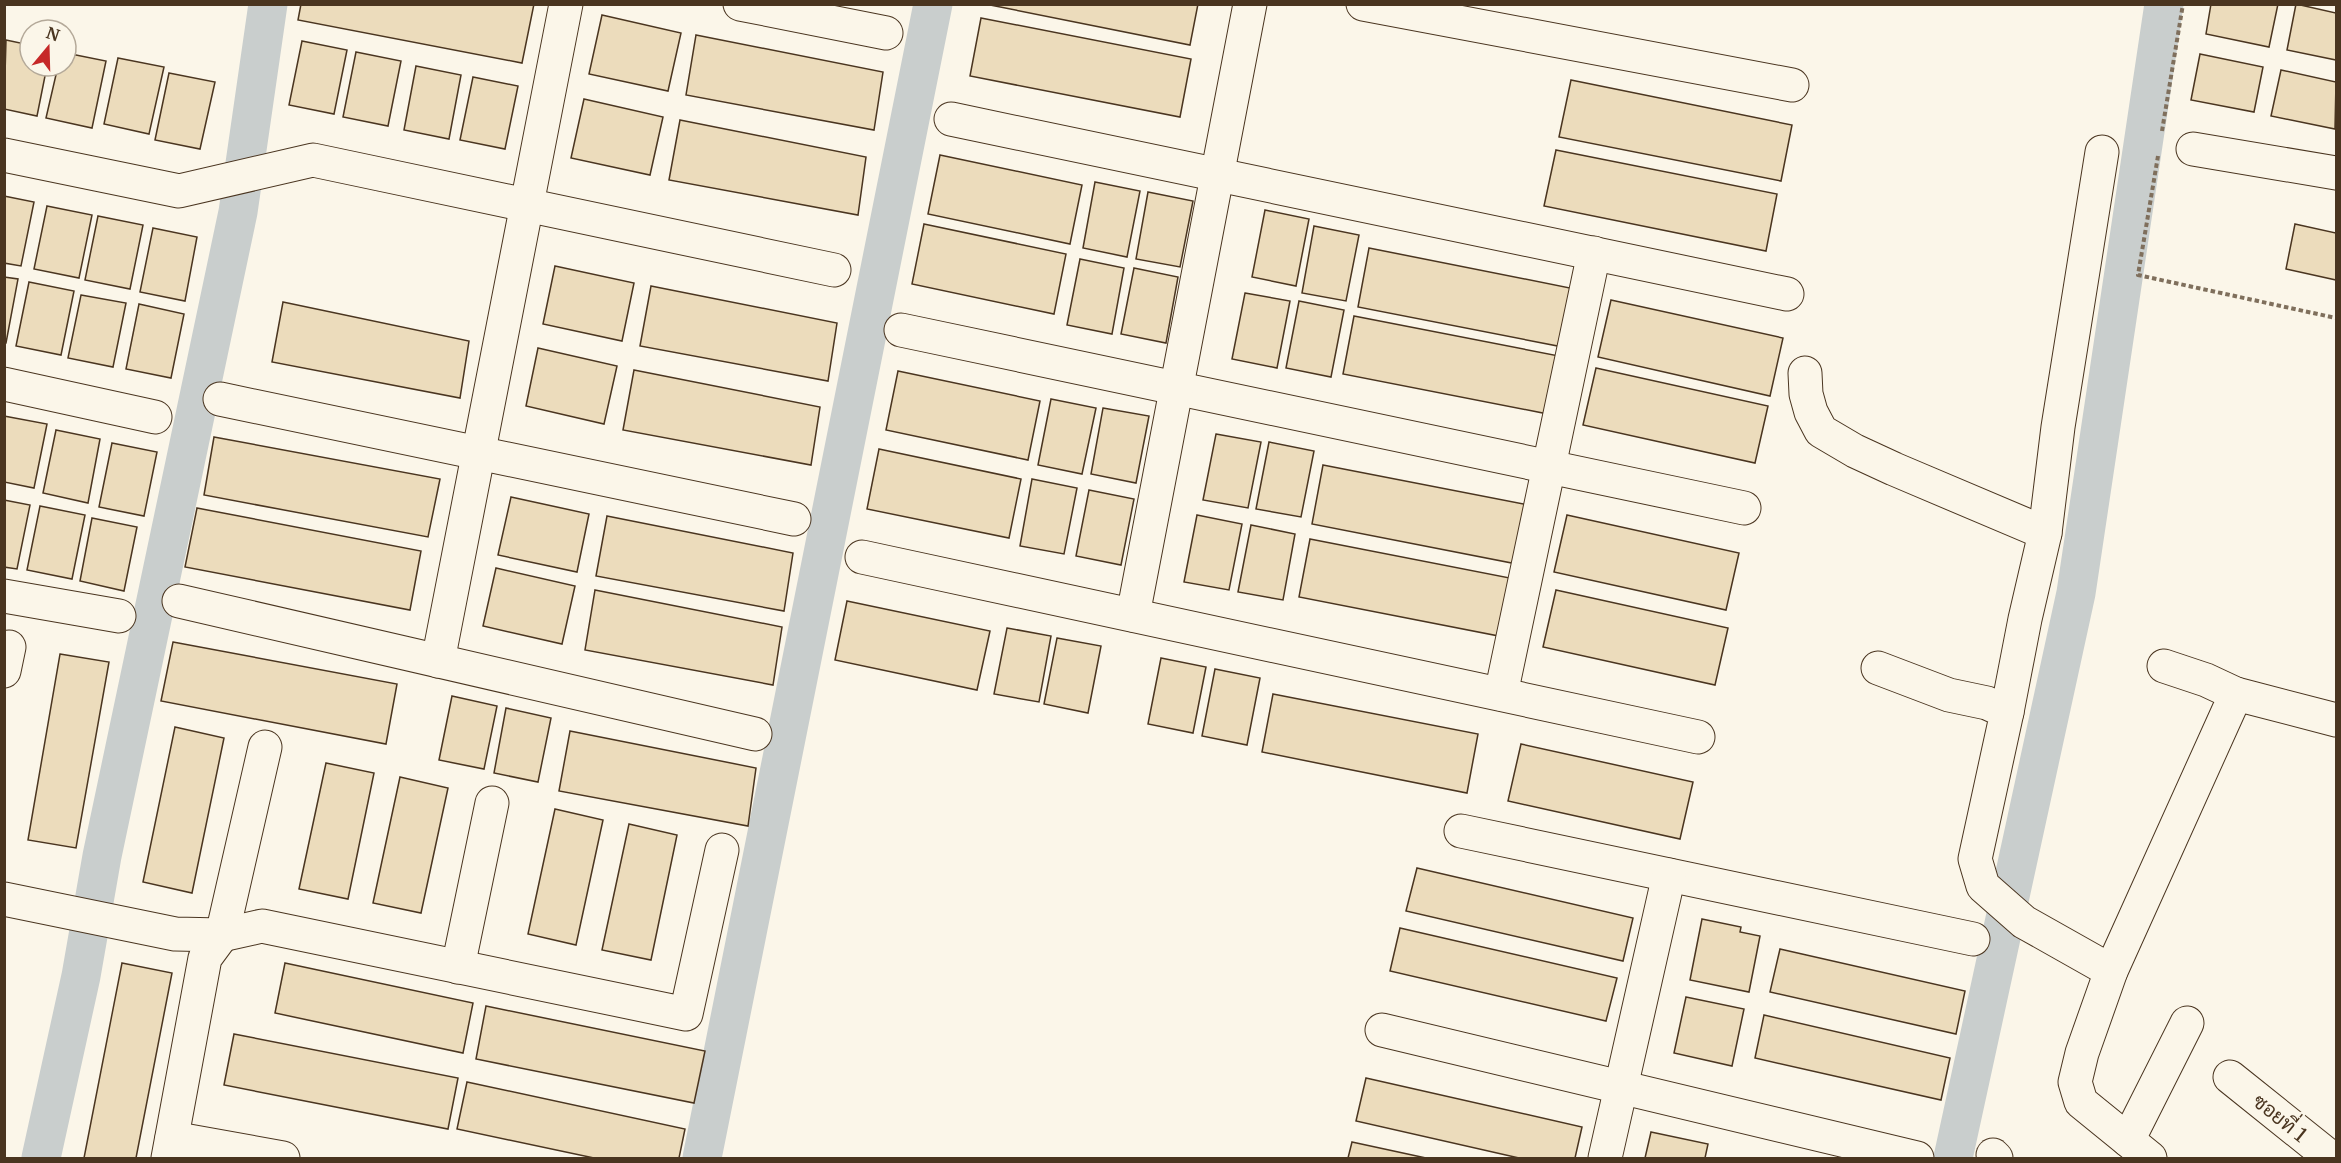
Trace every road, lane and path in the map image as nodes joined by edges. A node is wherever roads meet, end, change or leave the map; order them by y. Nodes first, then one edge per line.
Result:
1 (566, 4) edge
2 (740, 4) edge
3 (1250, 4) edge
4 (1363, 4) edge
5 (2183, 4) edge
6 (886, 33) dead end
7 (1792, 85) dead end
8 (951, 119) dead end
9 (2161, 134) dead end
10 (2159, 146) dead end
11 (2193, 149) dead end
12 (2102, 152) dead end
13 (4, 155) edge
14 (2337, 173) edge
15 (1218, 175) junction
16 (526, 205) junction
17 (1594, 253) junction
18 (834, 270) dead end
19 (1787, 294) dead end
20 (2337, 318) edge
21 (901, 330) dead end
22 (1805, 373) dead end
23 (4, 384) edge
24 (1176, 389) junction
25 (220, 399) dead end
26 (155, 417) dead end
27 (478, 453) junction
28 (1548, 467) junction
29 (1744, 508) dead end
30 (794, 519) dead end
31 (2045, 533) junction
32 (862, 557) dead end
33 (4, 596) edge
34 (179, 601) dead end
35 (1133, 615) junction
36 (119, 616) dead end
37 (438, 661) junction
38 (2164, 666) dead end
39 (1878, 668) dead end
40 (1501, 694) junction
41 (2236, 694) junction
42 (2007, 712) junction
43 (2337, 720) edge
44 (755, 734) dead end
45 (1698, 737) dead end
46 (265, 747) dead end
47 (492, 803) dead end
48 (1461, 831) dead end
49 (722, 850) dead end
50 (1669, 875) junction
51 (4, 899) edge
52 (222, 935) junction
53 (1972, 939) dead end
54 (458, 967) junction
55 (2111, 971) junction
56 (2187, 1023) dead end
57 (1382, 1030) dead end
58 (2230, 1077) dead end
59 (1623, 1088) junction
60 (170, 1148) edge
61 (2139, 1149) edge
62 (283, 1158) edge
63 (1605, 1158) edge
64 (1917, 1158) edge
65 (2331, 1158) edge

1 - 16 street
2 - 6 street
3 - 15 street
4 - 7 street
5 - 9 path
8 - 15 street
10 - 20 path
11 - 14 street
12 - 31 street
13 - 16 street
15 - 17 street
15 - 24 street
16 - 18 street
16 - 27 street
17 - 19 street
17 - 28 street
21 - 24 street
22 - 31 street
23 - 26 street
24 - 28 street
24 - 35 street
25 - 27 street
27 - 30 street
27 - 37 street
28 - 29 street
28 - 40 street
31 - 42 street
32 - 35 street
33 - 36 street
34 - 37 street
35 - 40 street
37 - 44 street
38 - 41 street
39 - 42 street
40 - 45 street
41 - 43 street
41 - 55 street
42 - 55 street
46 - 52 street
47 - 54 street
48 - 50 street
49 - 54 street
50 - 53 street
50 - 59 street
51 - 52 street
52 - 54 street
52 - 60 street
55 - 61 street
56 - 61 street
57 - 59 street
58 - 65 street, ซอยที่ 1
59 - 63 street
59 - 64 street
60 - 62 street

